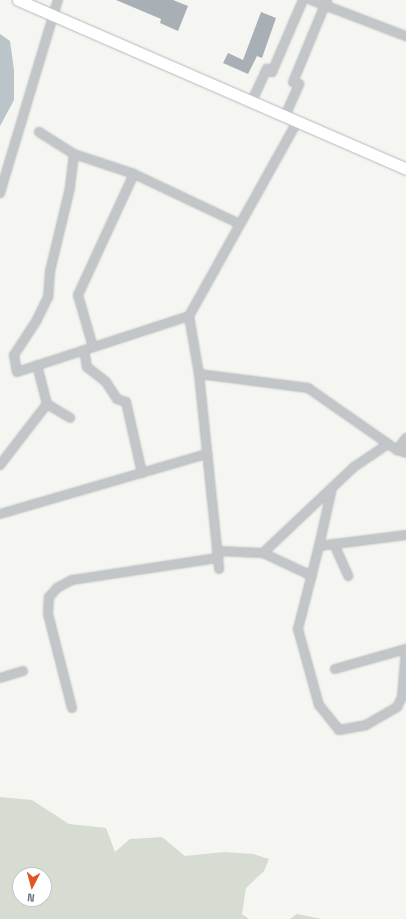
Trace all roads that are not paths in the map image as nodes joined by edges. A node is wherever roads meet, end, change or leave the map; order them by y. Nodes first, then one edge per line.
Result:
1 (18, 0) edge
2 (58, 0) edge
3 (303, 0) edge
4 (311, 0) edge
5 (326, 3) edge
6 (53, 14) junction
7 (406, 36) edge
8 (252, 103) junction
9 (285, 116) junction
10 (297, 122) junction
11 (38, 132) dead end
12 (74, 154) junction
13 (406, 169) edge
14 (134, 174) junction
15 (0, 193) edge
16 (240, 224) junction
17 (188, 316) junction
18 (93, 347) junction
19 (84, 350) junction
20 (38, 365) junction
21 (199, 374) junction
22 (47, 404) junction
23 (70, 418) dead end
24 (406, 438) edge
25 (388, 444) junction
26 (397, 450) junction
27 (406, 453) edge
28 (207, 454) junction
29 (0, 465) edge
30 (142, 473) junction
31 (332, 488) junction
32 (0, 514) edge
33 (406, 535) edge
34 (334, 544) junction
35 (319, 546) junction
36 (263, 553) junction
37 (217, 554) junction
38 (219, 569) dead end
39 (312, 576) junction
40 (348, 576) dead end
41 (406, 649) edge
42 (335, 669) dead end
43 (23, 672) dead end
44 (0, 678) edge
45 (72, 708) dead end

1 - 6 main road
2 - 6 street
3 - 8 street
4 - 5 street
5 - 7 street
5 - 9 street
6 - 8 main road
6 - 15 street
8 - 9 main road
9 - 10 main road
10 - 13 main road
10 - 16 street
11 - 12 street
12 - 14 street
12 - 20 street
14 - 16 street
14 - 18 street
16 - 17 street
17 - 18 street
17 - 21 street
18 - 19 street
19 - 20 street
19 - 30 street
20 - 22 street
21 - 25 street
21 - 28 street
22 - 23 street
22 - 29 street
24 - 26 street
25 - 26 street
25 - 31 street
26 - 27 street
28 - 30 street
28 - 37 street
30 - 32 street
31 - 35 street
31 - 36 street
33 - 34 street
34 - 35 street
34 - 40 street
35 - 39 street
36 - 37 street
36 - 39 street
37 - 38 street
37 - 45 street
39 - 41 street
41 - 42 street
43 - 44 street

